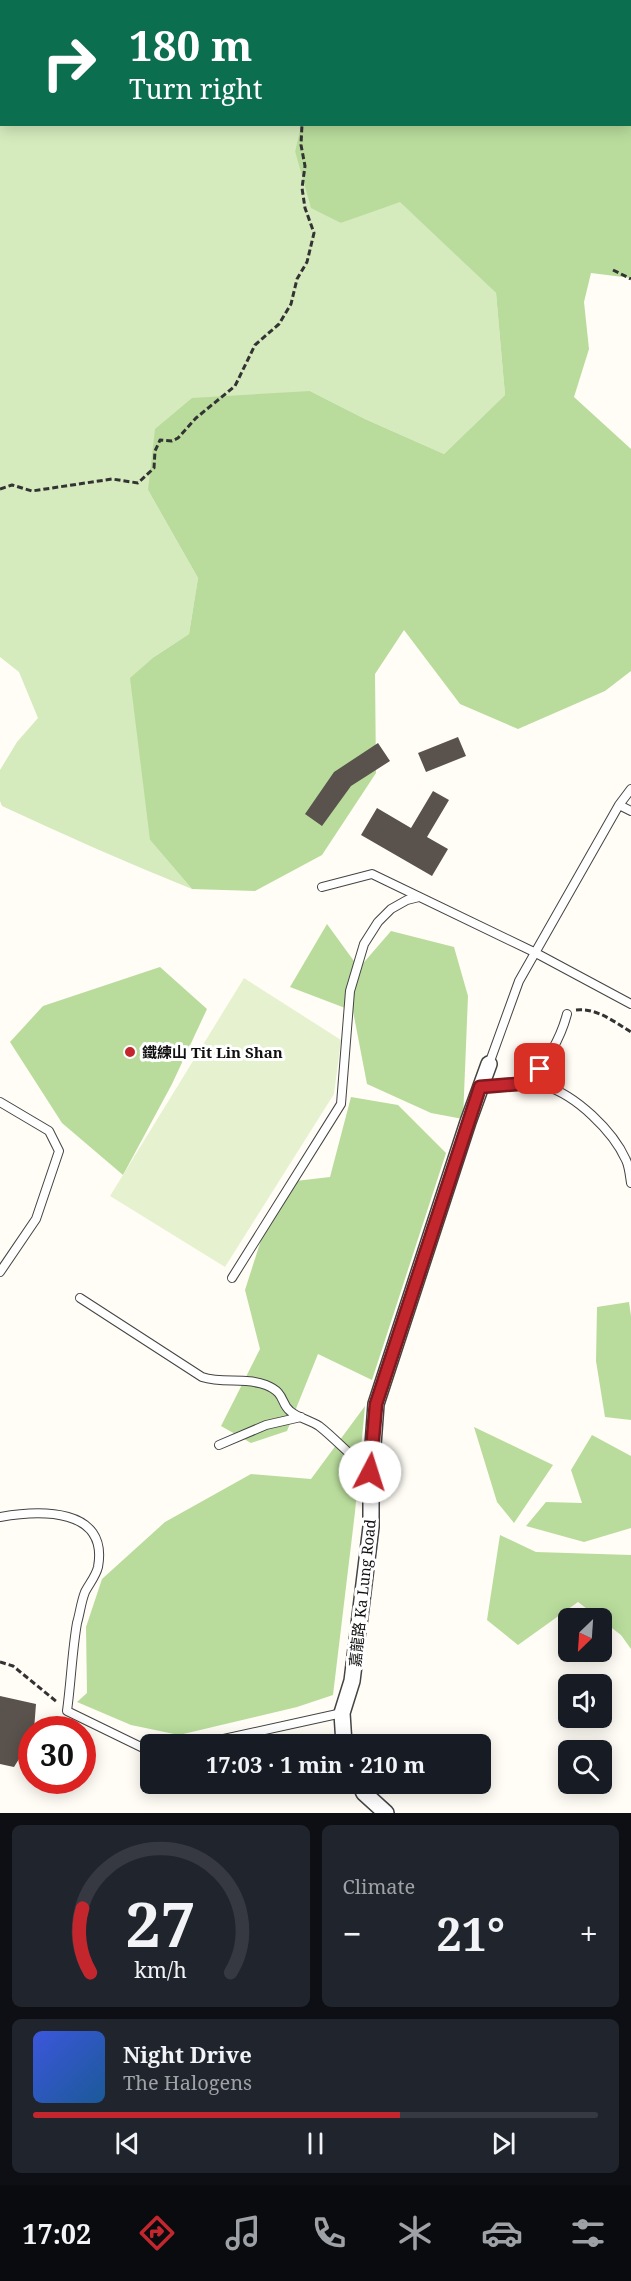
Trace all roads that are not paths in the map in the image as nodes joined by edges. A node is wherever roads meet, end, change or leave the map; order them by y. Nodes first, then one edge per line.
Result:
1 (631, 789) edge
2 (620, 805) junction
3 (631, 811) edge
4 (322, 887) dead end
5 (419, 897) junction
6 (534, 952) junction
7 (631, 1004) edge
8 (567, 1014) road end
9 (489, 1064) joint
10 (530, 1083) junction
11 (480, 1087) junction
12 (0, 1102) edge
13 (631, 1183) edge
14 (0, 1272) edge
15 (232, 1278) dead end
16 (80, 1298) dead end
17 (300, 1417) junction
18 (219, 1445) dead end
19 (370, 1472) junction
20 (0, 1517) edge
21 (342, 1713) junction
22 (246, 1734) edge
23 (343, 1734) edge
24 (140, 1747) edge
25 (365, 1794) edge
26 (386, 1813) edge

1 - 2 lane, 嘉龍路 Ka Lung Road
2 - 3 lane
2 - 6 lane, 嘉龍路 Ka Lung Road
4 - 5 lane
5 - 6 lane
5 - 15 lane
6 - 7 lane
6 - 9 lane, 嘉龍路 Ka Lung Road
8 - 10 lane
9 - 11 street, 嘉龍路 Ka Lung Road
10 - 11 lane
10 - 13 lane
11 - 19 street, 嘉龍路 Ka Lung Road
12 - 14 lane
16 - 17 lane
17 - 18 lane
17 - 19 lane
19 - 21 street, 嘉龍路 Ka Lung Road
20 - 24 lane
21 - 22 lane
21 - 23 street, 嘉龍路 Ka Lung Road
25 - 26 street

